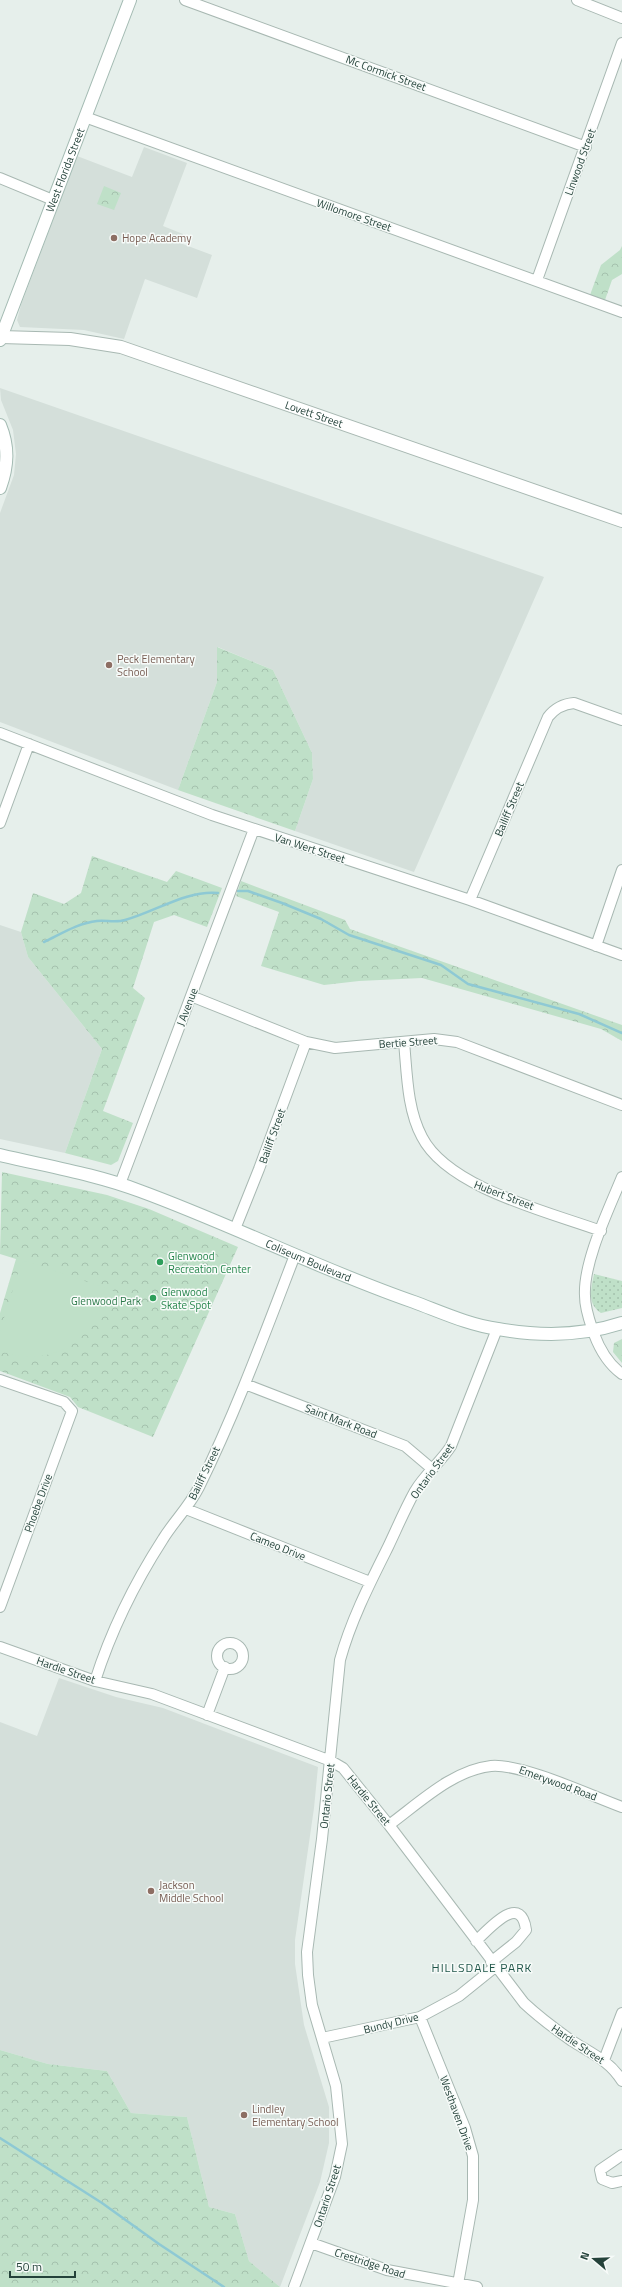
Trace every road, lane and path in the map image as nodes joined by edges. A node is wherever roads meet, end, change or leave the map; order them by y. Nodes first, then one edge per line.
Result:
1 (130, 0) edge
2 (185, 0) edge
3 (577, 0) edge
4 (622, 18) edge
5 (622, 43) edge
6 (85, 118) junction
7 (586, 147) junction
8 (0, 178) edge
9 (53, 200) junction
10 (537, 280) junction
11 (622, 312) edge
12 (0, 338) edge
13 (0, 425) edge
14 (0, 488) edge
15 (622, 521) edge
16 (622, 720) edge
17 (0, 733) edge
18 (29, 744) junction
19 (0, 823) edge
20 (254, 829) junction
21 (622, 870) edge
22 (470, 900) junction
23 (596, 946) junction
24 (622, 955) edge
25 (191, 996) junction
26 (306, 1042) junction
27 (404, 1042) junction
28 (622, 1105) edge
29 (0, 1155) edge
30 (622, 1177) edge
31 (120, 1184) junction
32 (235, 1229) junction
33 (601, 1231) junction
34 (296, 1255) junction
35 (622, 1323) edge
36 (497, 1329) junction
37 (592, 1329) junction
38 (622, 1374) edge
39 (0, 1380) edge
40 (245, 1384) junction
41 (431, 1468) junction
42 (186, 1510) junction
43 (370, 1582) junction
44 (0, 1607) edge
45 (0, 1647) edge
46 (225, 1668) dead end
47 (95, 1681) junction
48 (207, 1715) junction
49 (331, 1761) junction
50 (622, 1807) edge
51 (389, 1825) junction
52 (476, 1942) junction
53 (493, 1965) junction
54 (622, 2013) edge
55 (420, 2017) junction
56 (322, 2038) junction
57 (604, 2060) junction
58 (622, 2081) edge
59 (622, 2155) edge
60 (622, 2181) edge
61 (311, 2243) junction
62 (458, 2284) junction
63 (294, 2287) edge
64 (477, 2287) edge

1 - 6 main road, West Florida Street
2 - 7 street, Mc Cormick Street
3 - 4 street
5 - 7 street, Linwood Street
6 - 9 main road, West Florida Street
6 - 10 street, Willomore Street
7 - 10 street, Linwood Street
8 - 9 street
9 - 12 main road, West Florida Street
10 - 11 street, Willomore Street
12 - 15 main road, Lovett Street
13 - 14 main road
16 - 22 street, Bailiff Street
17 - 18 street, Van Wert Street
18 - 19 street
18 - 20 street, Van Wert Street
20 - 22 street, Van Wert Street
20 - 25 street, J Avenue
21 - 23 street
22 - 23 street, Van Wert Street
23 - 24 street, Van Wert Street
25 - 26 street, Bertie Street
25 - 31 street, J Avenue
26 - 27 street, Bertie Street
26 - 32 street, Bailiff Street
27 - 28 street, Bertie Street
27 - 33 street, Hubert Street
29 - 31 main road, Coliseum Boulevard
30 - 33 street
31 - 32 main road, Coliseum Boulevard
32 - 34 main road, Coliseum Boulevard
33 - 37 street
34 - 36 main road, Coliseum Boulevard
34 - 40 street, Bailiff Street
35 - 37 main road, Coliseum Boulevard
36 - 37 main road, Coliseum Boulevard
36 - 41 street, Ontario Street
37 - 38 street
39 - 44 street, Phoebe Drive
40 - 41 street, Saint Mark Road
40 - 42 street, Bailiff Street
41 - 43 street, Ontario Street
42 - 43 street, Cameo Drive
42 - 47 street, Bailiff Street
43 - 49 street, Ontario Street
45 - 47 street, Hardie Street
46 - 48 street
47 - 48 street, Hardie Street
48 - 49 street, Hardie Street
49 - 51 street, Hardie Street
49 - 56 street, Ontario Street
50 - 51 street, Emerywood Road
51 - 52 street, Hardie Street
52 - 53 street, Hardie Street
52 - 53 street, Bundy Drive
53 - 55 street, Bundy Drive
53 - 57 street, Hardie Street
54 - 57 street
55 - 56 street, Bundy Drive
55 - 62 street, Westhaven Drive
56 - 61 street, Ontario Street
57 - 58 street, Hardie Street
59 - 60 street
61 - 62 street, Crestridge Road
61 - 63 street, Ontario Street
62 - 64 street, Crestridge Road

